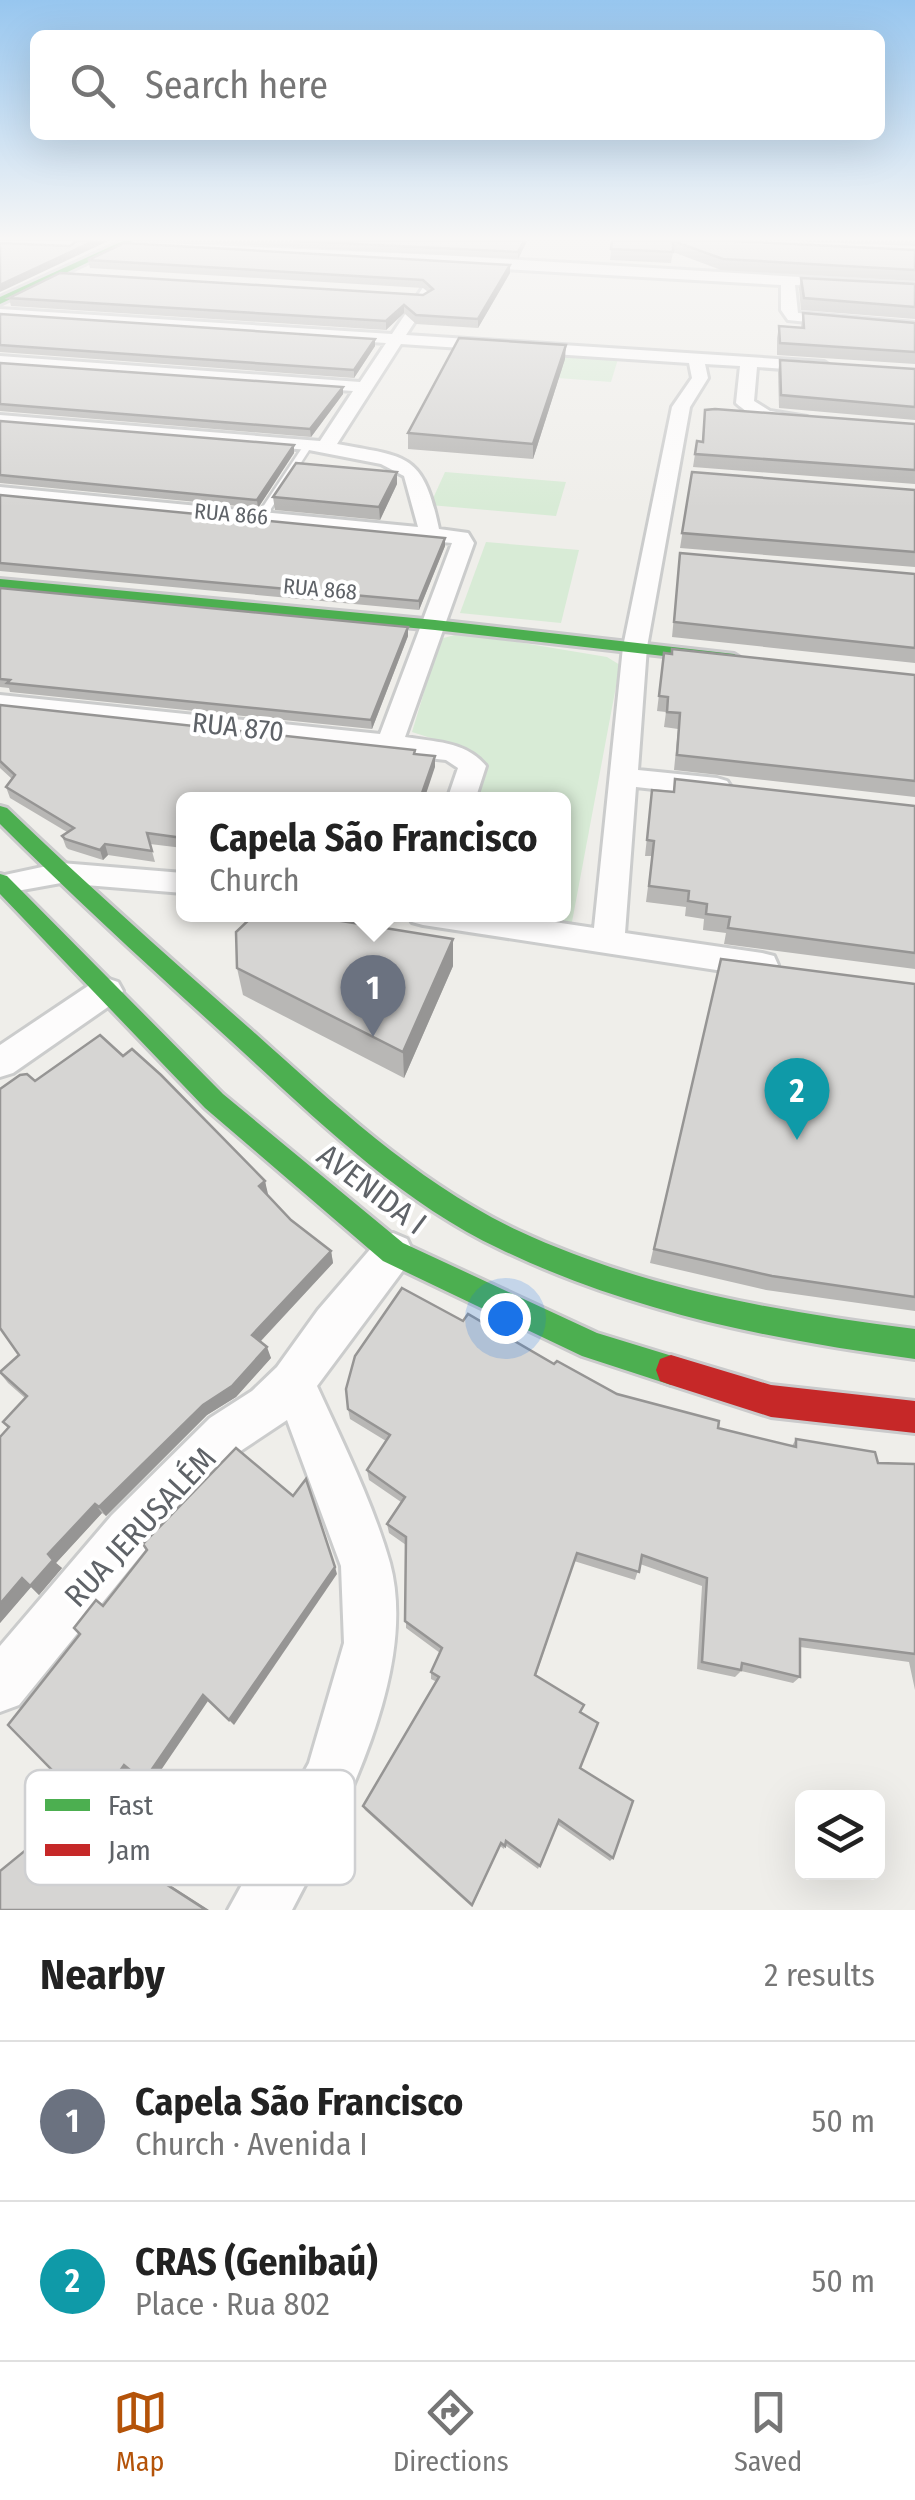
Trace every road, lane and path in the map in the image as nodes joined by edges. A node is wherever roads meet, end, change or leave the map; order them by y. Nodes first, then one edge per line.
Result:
1 (275, 330) edge
2 (399, 330) edge
3 (394, 338) junction
4 (696, 358) junction
5 (0, 361) edge
6 (842, 368) edge
7 (747, 370) junction
8 (700, 378) junction
9 (365, 387) junction
10 (0, 420) edge
11 (818, 422) edge
12 (316, 446) junction
13 (0, 493) edge
14 (262, 516) junction
15 (429, 531) junction
16 (0, 584) edge
17 (435, 625) junction
18 (634, 647) junction
19 (750, 661) edge
20 (0, 703) edge
21 (390, 743) junction
22 (622, 776) junction
23 (739, 790) edge
24 (464, 792) edge
25 (0, 812) edge
26 (61, 873) junction
27 (176, 882) edge
28 (2, 883) edge
29 (472, 922) edge
30 (608, 944) junction
31 (800, 970) edge
32 (106, 991) junction
33 (0, 1062) edge
34 (393, 1252) junction
35 (915, 1344) edge
36 (293, 1384) junction
37 (915, 1418) edge
38 (0, 1686) edge
39 (335, 1770) edge
40 (274, 1885) edge
41 (257, 1910) edge

1 - 3 street
2 - 3 street
3 - 4 street
3 - 9 street
4 - 7 street
4 - 8 street
5 - 9 street
6 - 7 street
7 - 8 street
7 - 11 street
8 - 18 street
9 - 12 street
10 - 12 street
12 - 14 lane
12 - 15 street
13 - 14 street, RUA 866
14 - 15 street, RUA 866
15 - 17 street, RUA 866
16 - 17 street, RUA 868
17 - 18 street, RUA 868
17 - 21 street
18 - 19 street, RUA 868
18 - 22 street
20 - 21 street, RUA 870
21 - 24 street, RUA 870
22 - 23 street
22 - 30 street
25 - 26 street, AVENIDA I
26 - 27 street
26 - 28 street
26 - 35 street, AVENIDA I
28 - 32 street, AVENIDA I
29 - 30 street
30 - 31 street
32 - 33 street
32 - 34 street, AVENIDA I
34 - 36 street, RUA JERUSALÉM
34 - 37 street, AVENIDA I
36 - 38 street, RUA JERUSALÉM
36 - 39 street
40 - 41 street

